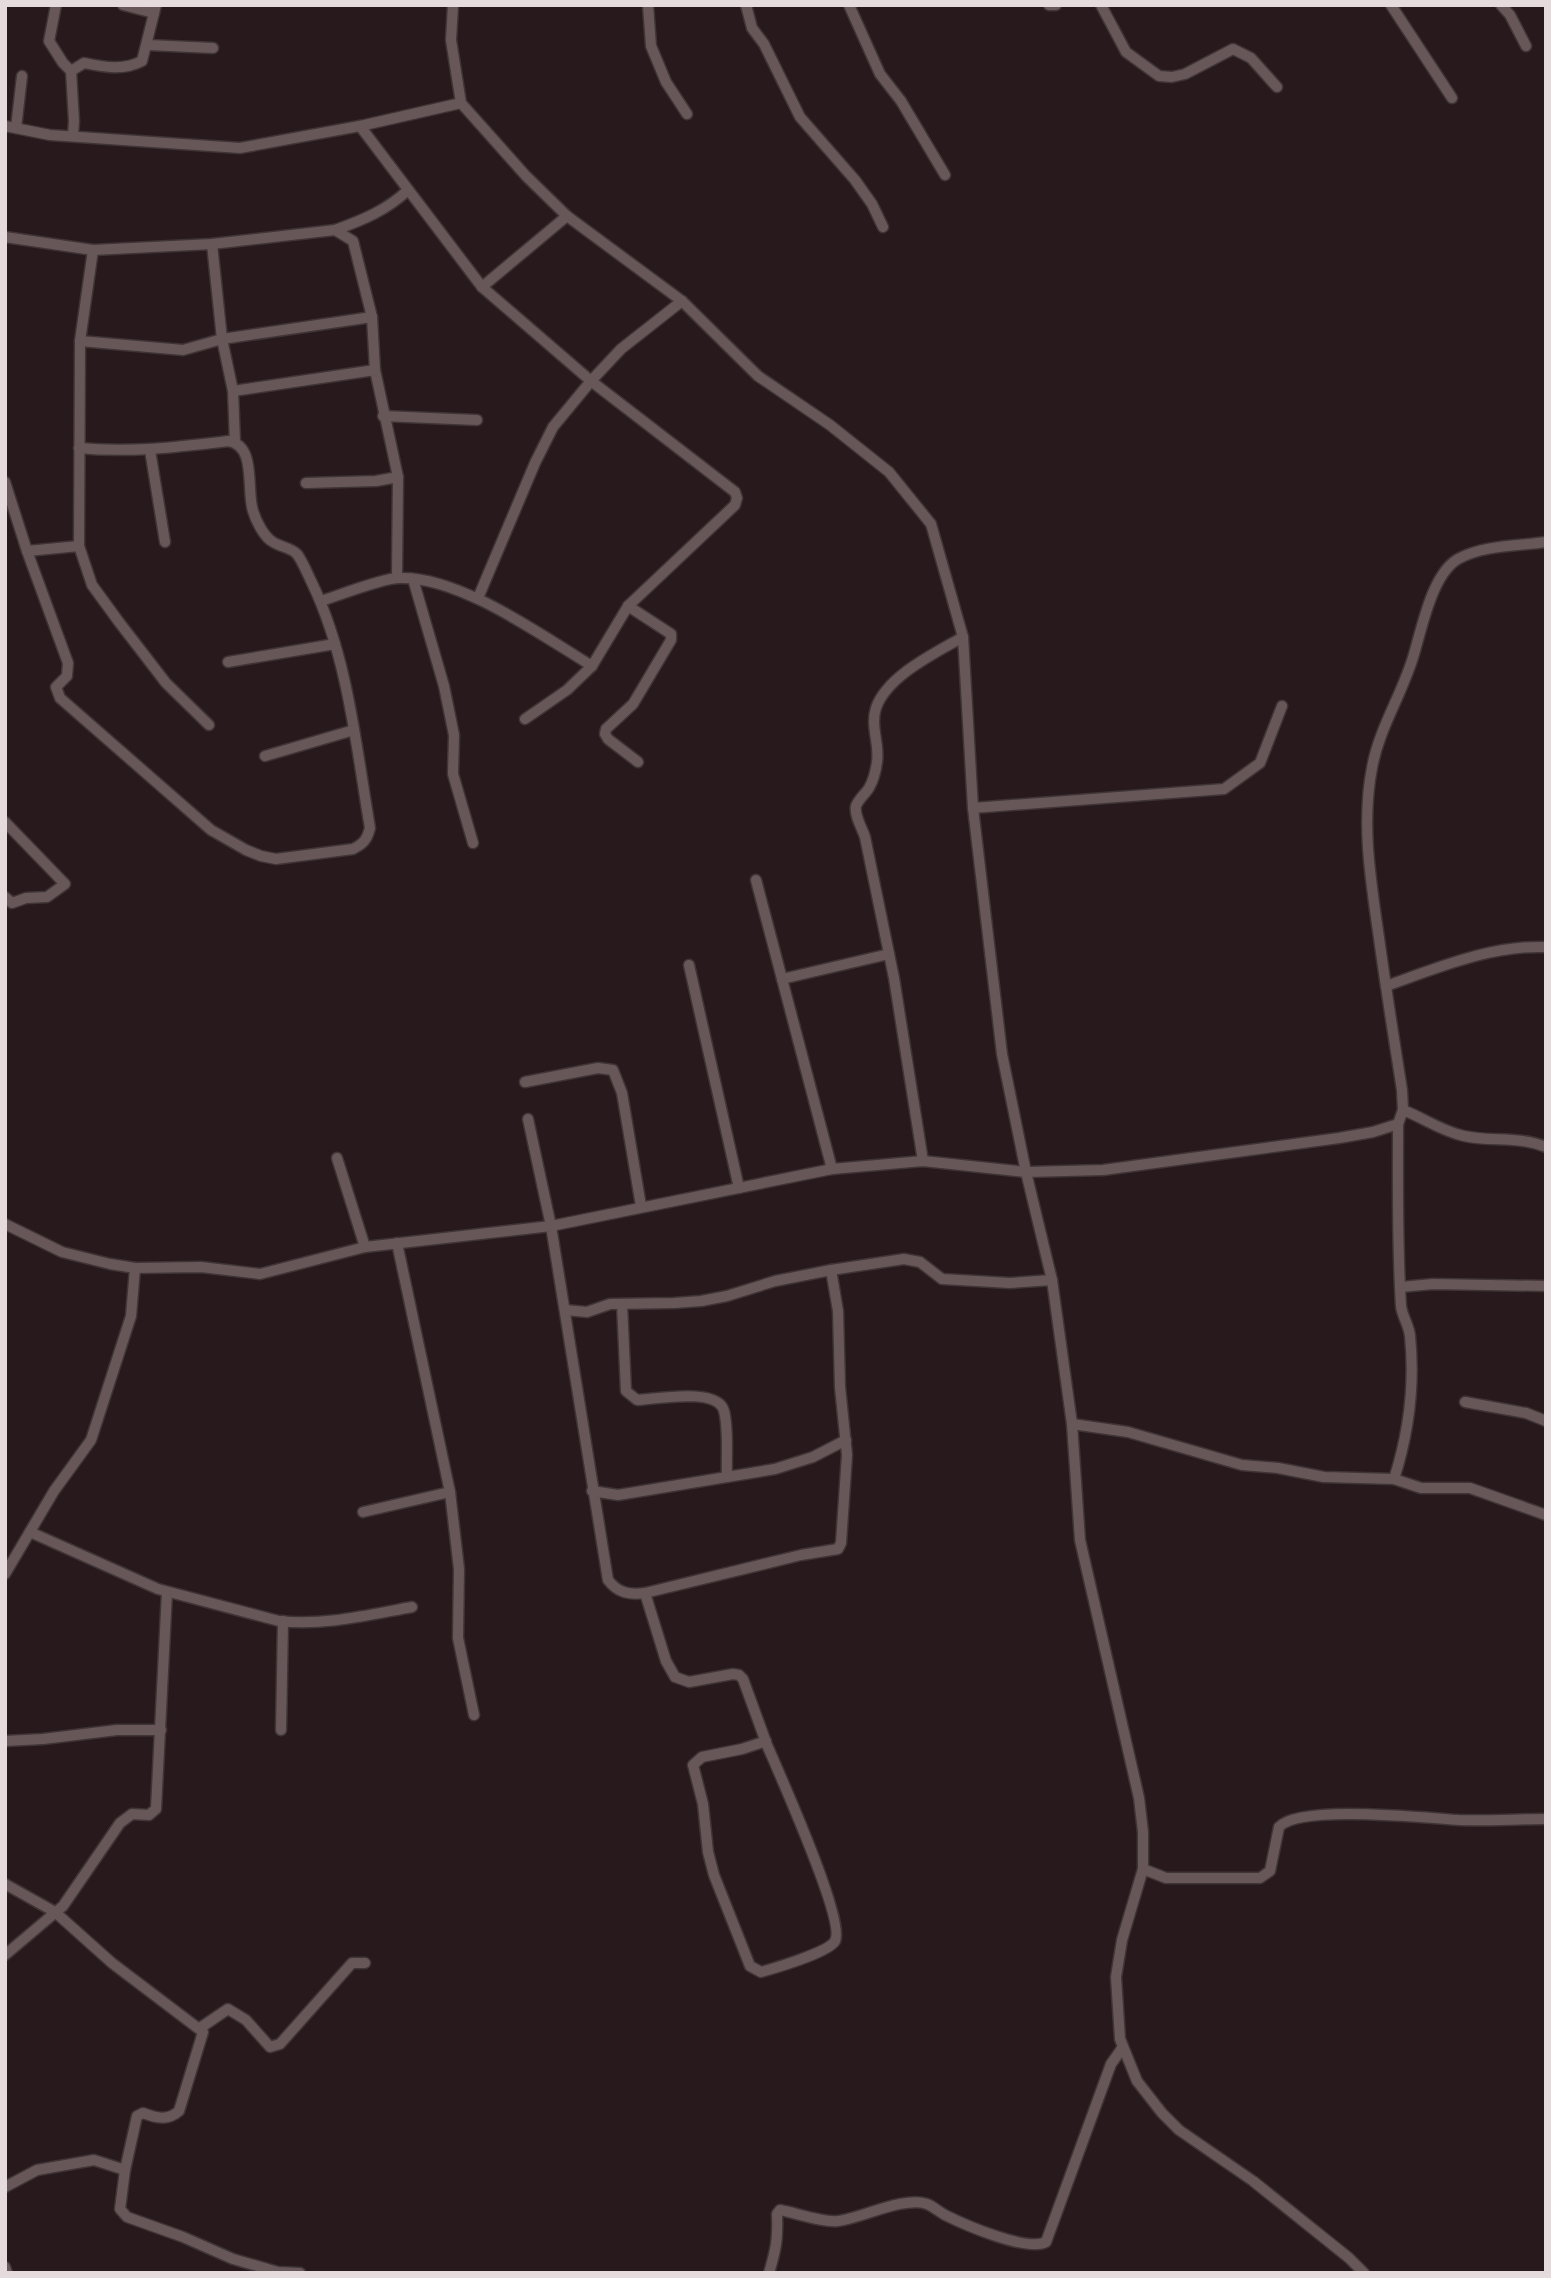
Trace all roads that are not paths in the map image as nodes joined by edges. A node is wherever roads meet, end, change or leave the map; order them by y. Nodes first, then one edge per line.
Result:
1 (56, 5) edge
2 (123, 5) edge
3 (453, 5) edge
4 (648, 5) edge
5 (746, 5) edge
6 (849, 5) edge
7 (1049, 5) edge
8 (1056, 5) edge
9 (1101, 5) edge
10 (1391, 5) edge
11 (1502, 5) edge
12 (155, 9) edge
13 (148, 45) junction
14 (1526, 46) dead end
15 (213, 48) dead end
16 (71, 71) junction
17 (22, 76) dead end
18 (1277, 87) dead end
19 (1452, 98) dead end
20 (461, 103) junction
21 (687, 114) dead end
22 (360, 126) junction
23 (11, 127) edge
24 (72, 135) junction
25 (945, 175) dead end
26 (408, 190) junction
27 (567, 216) junction
28 (883, 227) dead end
29 (335, 230) junction
30 (5, 237) edge
31 (212, 244) junction
32 (93, 250) junction
33 (482, 287) junction
34 (682, 301) junction
35 (372, 317) junction
36 (222, 339) junction
37 (80, 341) junction
38 (375, 370) junction
39 (591, 381) junction
40 (233, 391) junction
41 (383, 416) junction
42 (477, 420) dead end
43 (235, 442) junction
44 (79, 448) junction
45 (150, 450) junction
46 (398, 477) junction
47 (5, 482) edge
48 (306, 483) dead end
49 (166, 542) dead end
50 (1546, 542) edge
51 (79, 547) junction
52 (27, 551) junction
53 (397, 578) junction
54 (413, 579) junction
55 (478, 598) junction
56 (320, 601) junction
57 (628, 607) junction
58 (963, 638) junction
59 (335, 644) junction
60 (228, 662) dead end
61 (592, 666) junction
62 (1283, 706) dead end
63 (525, 719) dead end
64 (209, 725) dead end
65 (354, 730) junction
66 (265, 756) dead end
67 (638, 762) dead end
68 (974, 808) junction
69 (5, 822) edge
70 (473, 843) dead end
71 (756, 880) dead end
72 (5, 897) edge
73 (1546, 947) edge
74 (889, 954) junction
75 (689, 965) dead end
76 (782, 978) junction
77 (1386, 986) junction
78 (525, 1082) dead end
79 (1403, 1110) junction
80 (528, 1119) dead end
81 (1398, 1124) junction
82 (1546, 1147) edge
83 (337, 1158) dead end
84 (923, 1161) junction
85 (832, 1169) junction
86 (1026, 1172) junction
87 (739, 1188) junction
88 (641, 1206) junction
89 (5, 1224) edge
90 (551, 1226) junction
91 (397, 1243) junction
92 (365, 1247) junction
93 (135, 1268) junction
94 (831, 1270) junction
95 (1052, 1280) junction
96 (1546, 1286) edge
97 (1401, 1287) junction
98 (622, 1304) junction
99 (565, 1310) junction
100 (1465, 1402) dead end
101 (1546, 1420) edge
102 (1072, 1424) junction
103 (846, 1440) junction
104 (727, 1477) junction
105 (1394, 1479) junction
106 (592, 1491) junction
107 (450, 1492) junction
108 (363, 1512) dead end
109 (1546, 1515) edge
110 (30, 1532) junction
111 (5, 1574) edge
112 (167, 1591) junction
113 (645, 1593) junction
114 (412, 1607) dead end
115 (283, 1622) junction
116 (474, 1715) dead end
117 (161, 1730) junction
118 (281, 1730) dead end
119 (5, 1741) edge
120 (766, 1741) junction
121 (1546, 1819) edge
122 (1143, 1869) junction
123 (5, 1884) edge
124 (55, 1912) junction
125 (5, 1955) edge
126 (365, 1963) dead end
127 (200, 2028) junction
128 (1123, 2047) junction
129 (125, 2170) junction
130 (5, 2187) edge
131 (5, 2267) edge
132 (7, 2273) edge
133 (300, 2273) edge
134 (769, 2273) edge
135 (1364, 2273) edge

1 - 16 street
2 - 12 street
3 - 20 street
4 - 21 street
5 - 28 street
6 - 25 street
7 - 8 street
9 - 18 street
10 - 19 street
11 - 14 street
12 - 13 street
13 - 15 street
13 - 16 street
16 - 24 street
17 - 23 street
20 - 22 street
20 - 27 street
22 - 24 street
22 - 26 street
23 - 24 street
26 - 29 street
26 - 33 street
27 - 33 street
27 - 34 street
29 - 31 street
29 - 35 street
30 - 32 street
31 - 32 street
31 - 36 street
32 - 37 street
33 - 39 street
34 - 39 street
34 - 58 street
35 - 36 street
35 - 38 street
36 - 37 street
36 - 40 street
37 - 44 street
38 - 40 street
38 - 41 street
39 - 55 street
39 - 57 street
40 - 43 street
41 - 42 street
41 - 46 street
43 - 45 street
43 - 56 street
44 - 45 street
44 - 51 street
45 - 49 street
46 - 48 street
46 - 53 street
47 - 52 street
50 - 77 street
51 - 52 street
51 - 64 street
52 - 65 street
53 - 54 street
53 - 56 street
54 - 55 street
54 - 70 street
55 - 61 street
56 - 59 street
57 - 61 street
57 - 67 street
58 - 68 street
58 - 74 street
59 - 60 street
59 - 65 street
61 - 63 street
62 - 68 street
65 - 66 street
68 - 86 street
69 - 72 street
71 - 76 street
73 - 77 street
74 - 76 street
74 - 84 street
75 - 87 street
76 - 85 street
77 - 79 street
78 - 88 street
79 - 81 street
79 - 82 street
80 - 90 street
81 - 86 street
81 - 97 street
83 - 92 street
84 - 85 street
84 - 86 street
85 - 87 street
86 - 95 street
87 - 88 street
88 - 90 street
89 - 93 street
90 - 91 street
90 - 99 street
91 - 92 street
91 - 107 street
92 - 93 street
93 - 110 street
94 - 95 street
94 - 98 street
94 - 103 street
95 - 102 street
96 - 97 street
97 - 105 street
98 - 99 street
98 - 104 street
99 - 106 street
100 - 101 street
102 - 105 street
102 - 122 street
103 - 104 street
103 - 113 street
104 - 106 street
105 - 109 street
106 - 113 street
107 - 108 street
107 - 116 street
110 - 111 street
110 - 112 street
112 - 115 street
112 - 117 street
113 - 120 street
114 - 115 street
115 - 118 street
117 - 119 street
117 - 124 street
120 - 120 street
121 - 122 street
122 - 128 street
123 - 124 street
124 - 125 street
124 - 127 street
126 - 127 street
127 - 129 street
128 - 134 street
128 - 135 street
129 - 130 street
129 - 133 street
131 - 132 street

